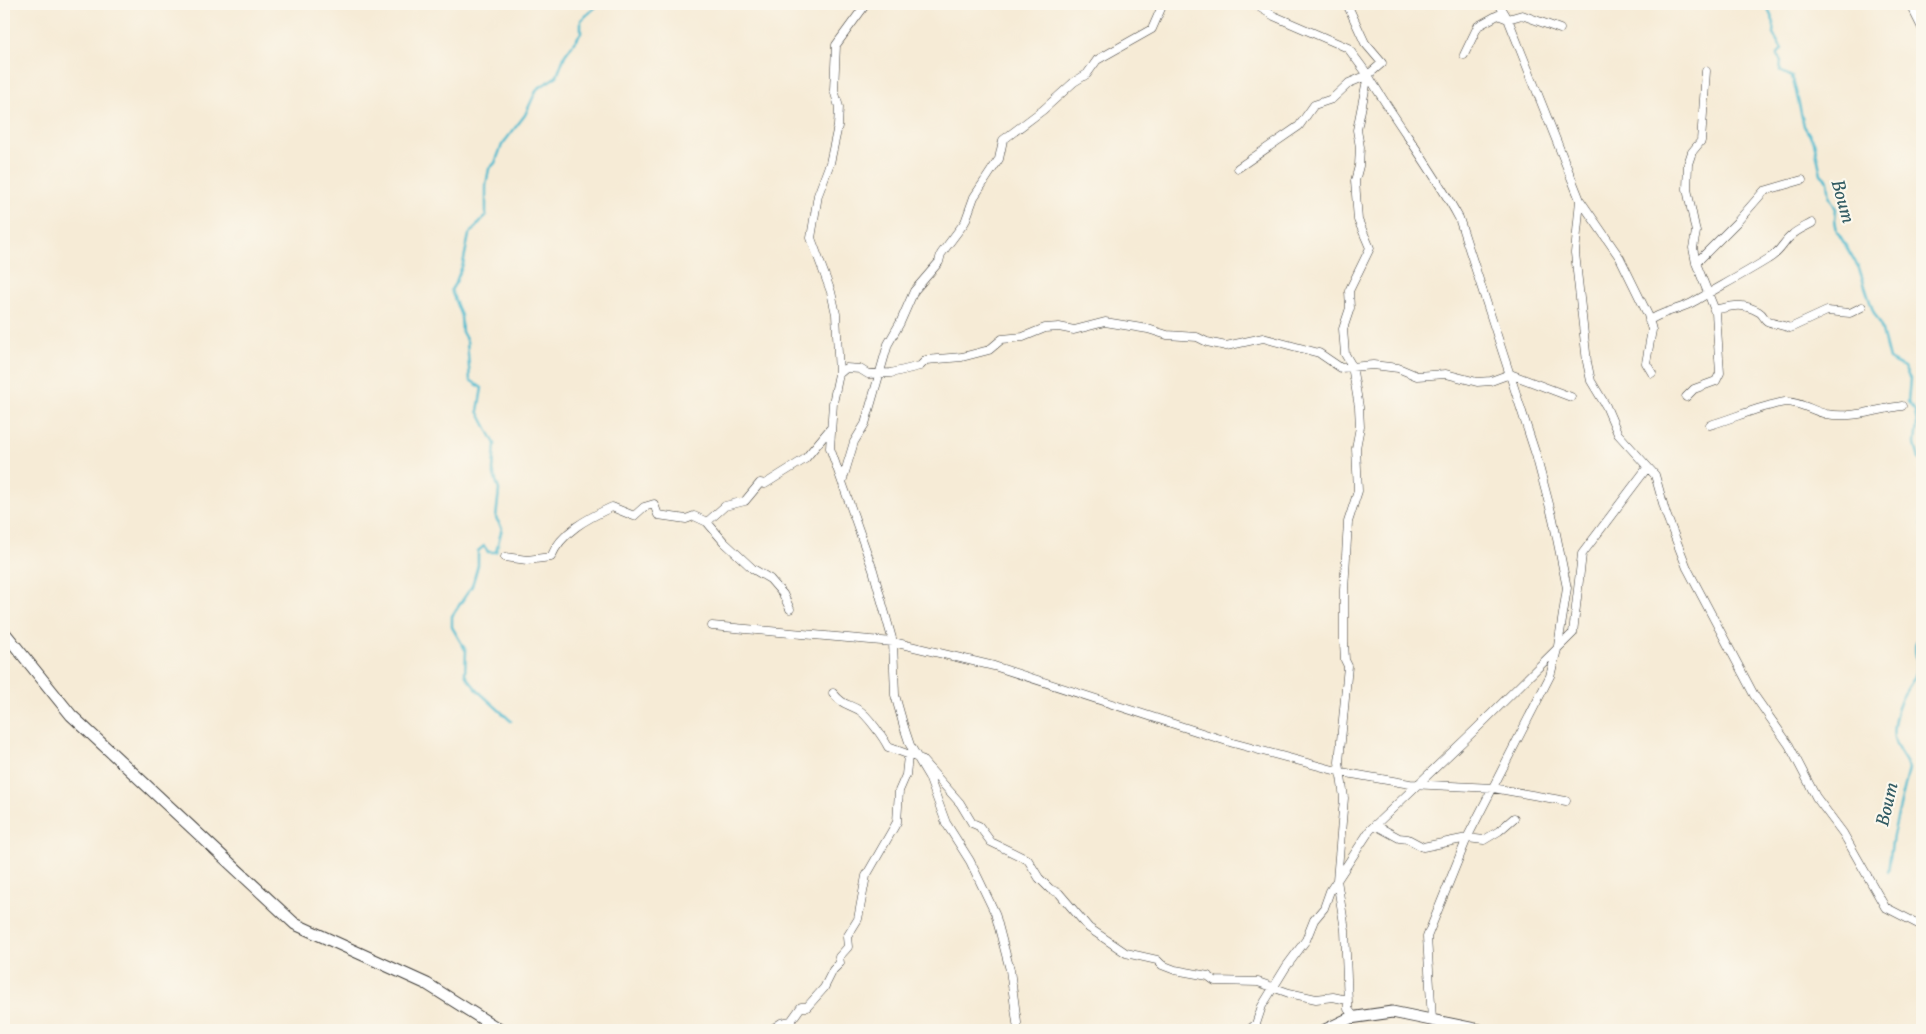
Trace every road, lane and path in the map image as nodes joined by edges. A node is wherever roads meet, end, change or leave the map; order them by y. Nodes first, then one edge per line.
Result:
1 (866, 4) edge
2 (1163, 4) edge
3 (1255, 4) edge
4 (1347, 4) edge
5 (1499, 4) edge
6 (1910, 4) edge
7 (1508, 19) junction
8 (1922, 28) edge
9 (1560, 29) dead end
10 (1464, 55) dead end
11 (1706, 70) dead end
12 (1368, 75) junction
13 (1238, 168) dead end
14 (1802, 180) dead end
15 (1580, 200) junction
16 (1812, 223) dead end
17 (1696, 263) junction
18 (1706, 292) junction
19 (1862, 308) dead end
20 (1714, 310) junction
21 (1649, 321) junction
22 (1352, 366) junction
23 (880, 373) junction
24 (1652, 373) dead end
25 (840, 374) junction
26 (1510, 374) junction
27 (1571, 397) dead end
28 (1686, 397) dead end
29 (1902, 406) dead end
30 (1710, 425) dead end
31 (830, 429) junction
32 (1647, 468) junction
33 (842, 484) junction
34 (707, 522) junction
35 (506, 557) dead end
36 (790, 609) dead end
37 (712, 626) dead end
38 (4, 632) edge
39 (893, 642) junction
40 (1558, 646) junction
41 (833, 693) dead end
42 (908, 756) junction
43 (916, 756) junction
44 (1340, 772) junction
45 (1418, 784) junction
46 (1493, 788) junction
47 (1566, 801) dead end
48 (1514, 818) dead end
49 (1375, 825) junction
50 (1467, 838) junction
51 (1337, 880) junction
52 (1922, 926) edge
53 (1275, 987) junction
54 (1347, 1000) junction
55 (1355, 1018) junction
56 (1432, 1020) junction
57 (500, 1030) edge
58 (771, 1030) edge
59 (1018, 1030) edge
60 (1249, 1030) edge
61 (1325, 1030) edge
62 (1480, 1030) edge

1 - 25 street
2 - 23 street
3 - 12 street
4 - 12 street
5 - 7 street
6 - 8 street
7 - 9 street
7 - 10 street
7 - 15 street
11 - 17 street
12 - 13 street
12 - 22 street
12 - 26 street
14 - 17 street
15 - 21 street
15 - 32 street
16 - 18 street
17 - 18 street
18 - 20 street
18 - 21 street
19 - 20 street
20 - 28 street
21 - 24 street
22 - 23 street
22 - 26 street
22 - 44 street
23 - 25 street
23 - 33 street
25 - 31 street
26 - 27 street
26 - 40 street
29 - 30 street
31 - 33 street
31 - 34 street
32 - 40 street
32 - 52 street
33 - 39 street
34 - 35 street
34 - 36 street
37 - 39 street
38 - 57 street
39 - 43 street
39 - 44 street
40 - 45 street
40 - 46 street
41 - 42 street
42 - 43 street
42 - 58 street
43 - 53 street
43 - 59 street
44 - 45 street
44 - 51 street
45 - 46 street
45 - 49 street
46 - 47 street
46 - 50 street
48 - 50 street
49 - 50 street
49 - 51 street
50 - 56 street
51 - 53 street
51 - 54 street
53 - 54 street
53 - 60 street
54 - 55 street
55 - 56 street
55 - 61 street
56 - 62 street

